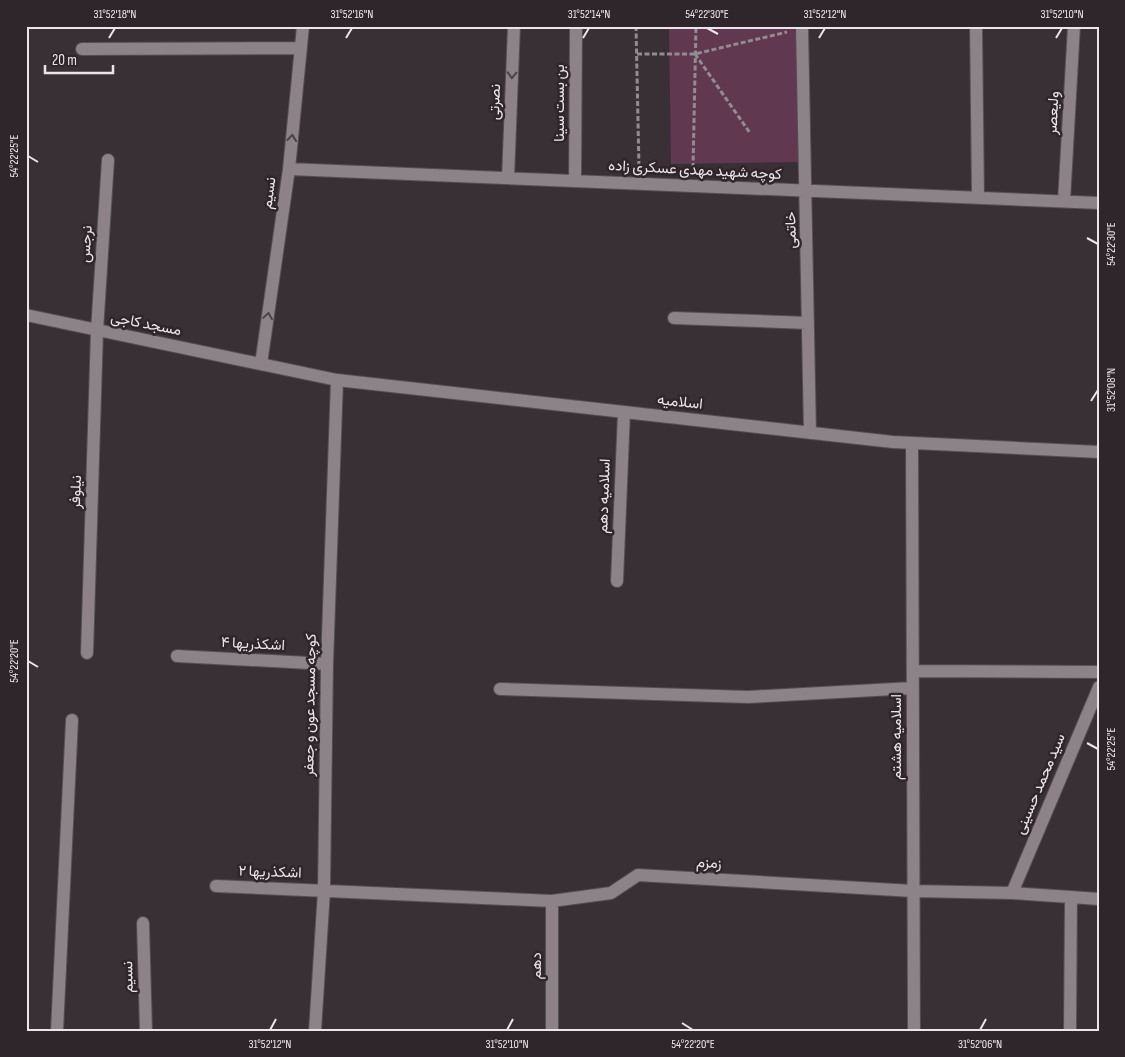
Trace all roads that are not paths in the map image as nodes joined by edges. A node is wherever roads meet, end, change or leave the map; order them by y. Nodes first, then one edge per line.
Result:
1 (304, 26) edge
2 (514, 26) edge
3 (576, 26) edge
4 (976, 26) edge
5 (1074, 26) edge
6 (802, 27) edge
7 (301, 48) junction
8 (82, 49) dead end
9 (108, 160) dead end
10 (289, 169) junction
11 (508, 178) junction
12 (575, 181) junction
13 (807, 192) junction
14 (978, 198) junction
15 (1064, 201) junction
16 (1099, 202) edge
17 (26, 315) edge
18 (674, 318) dead end
19 (808, 323) junction
20 (97, 331) junction
21 (260, 364) junction
22 (337, 380) junction
23 (624, 412) junction
24 (810, 433) junction
25 (912, 443) junction
26 (1099, 452) edge
27 (617, 581) dead end
28 (87, 654) dead end
29 (177, 656) dead end
30 (327, 664) junction
31 (912, 671) junction
32 (1099, 672) edge
33 (1099, 687) edge
34 (912, 688) junction
35 (500, 689) dead end
36 (72, 720) dead end
37 (216, 886) dead end
38 (324, 890) junction
39 (913, 891) junction
40 (1012, 893) junction
41 (1071, 897) junction
42 (1099, 899) edge
43 (552, 901) junction
44 (144, 923) dead end
45 (1070, 1030) edge
46 (57, 1031) edge
47 (146, 1031) edge
48 (315, 1031) edge
49 (552, 1031) edge
50 (914, 1031) edge

1 - 7 street, نسیم
2 -> 11 street, نصرتی
3 - 12 street, بن بست سینا
4 - 14 street
5 - 15 street, ولیعصر
6 - 13 street, خاتمی
7 - 8 street
10 -> 7 street, نسیم
9 - 20 street, نرجس
10 - 11 street, کوچه شهید مهدی عسکری زاده
21 -> 10 street, نسیم
11 - 12 street, کوچه شهید مهدی عسکری زاده
12 - 13 street, کوچه شهید مهدی عسکری زاده
13 - 14 street, کوچه شهید مهدی عسکری زاده
13 - 19 street, خاتمی
14 - 15 street, کوچه شهید مهدی عسکری زاده
15 - 16 street, کوچه شهید مهدی عسکری زاده
17 - 20 street, مسجد کاجی
18 - 19 street
19 - 24 street, خاتمی
20 - 21 street, مسجد کاجی
20 - 28 street, نیلوفر
21 - 22 street, اسلامیه
22 - 23 street, اسلامیه
22 - 30 street, کوچه مسجد عون و جعفر
23 - 24 street, اسلامیه
23 - 27 street, اسلامیه دهم
24 - 25 street, اسلامیه
25 - 26 street, اسلامیه
25 - 31 street, اسلامیه هشتم
29 - 30 street, اشکذریها ۴
30 - 38 street, کوچه مسجد عون و جعفر
31 - 32 street
31 - 34 street, اسلامیه هشتم
33 - 40 street, سید محمد حسینی
34 - 35 street
34 - 39 street, اسلامیه هشتم
36 - 46 street
37 - 38 street, اشکذریها ۲
38 - 43 street, زمزم
38 - 48 street, کوچه مسجد عون و جعفر
39 - 40 street, زمزم
39 - 43 street, زمزم
39 - 50 street, اسلامیه هشتم
40 - 41 street, زمزم
41 - 42 street, زمزم
41 - 45 street
43 - 49 street, دهم
44 - 47 street, نسیم

